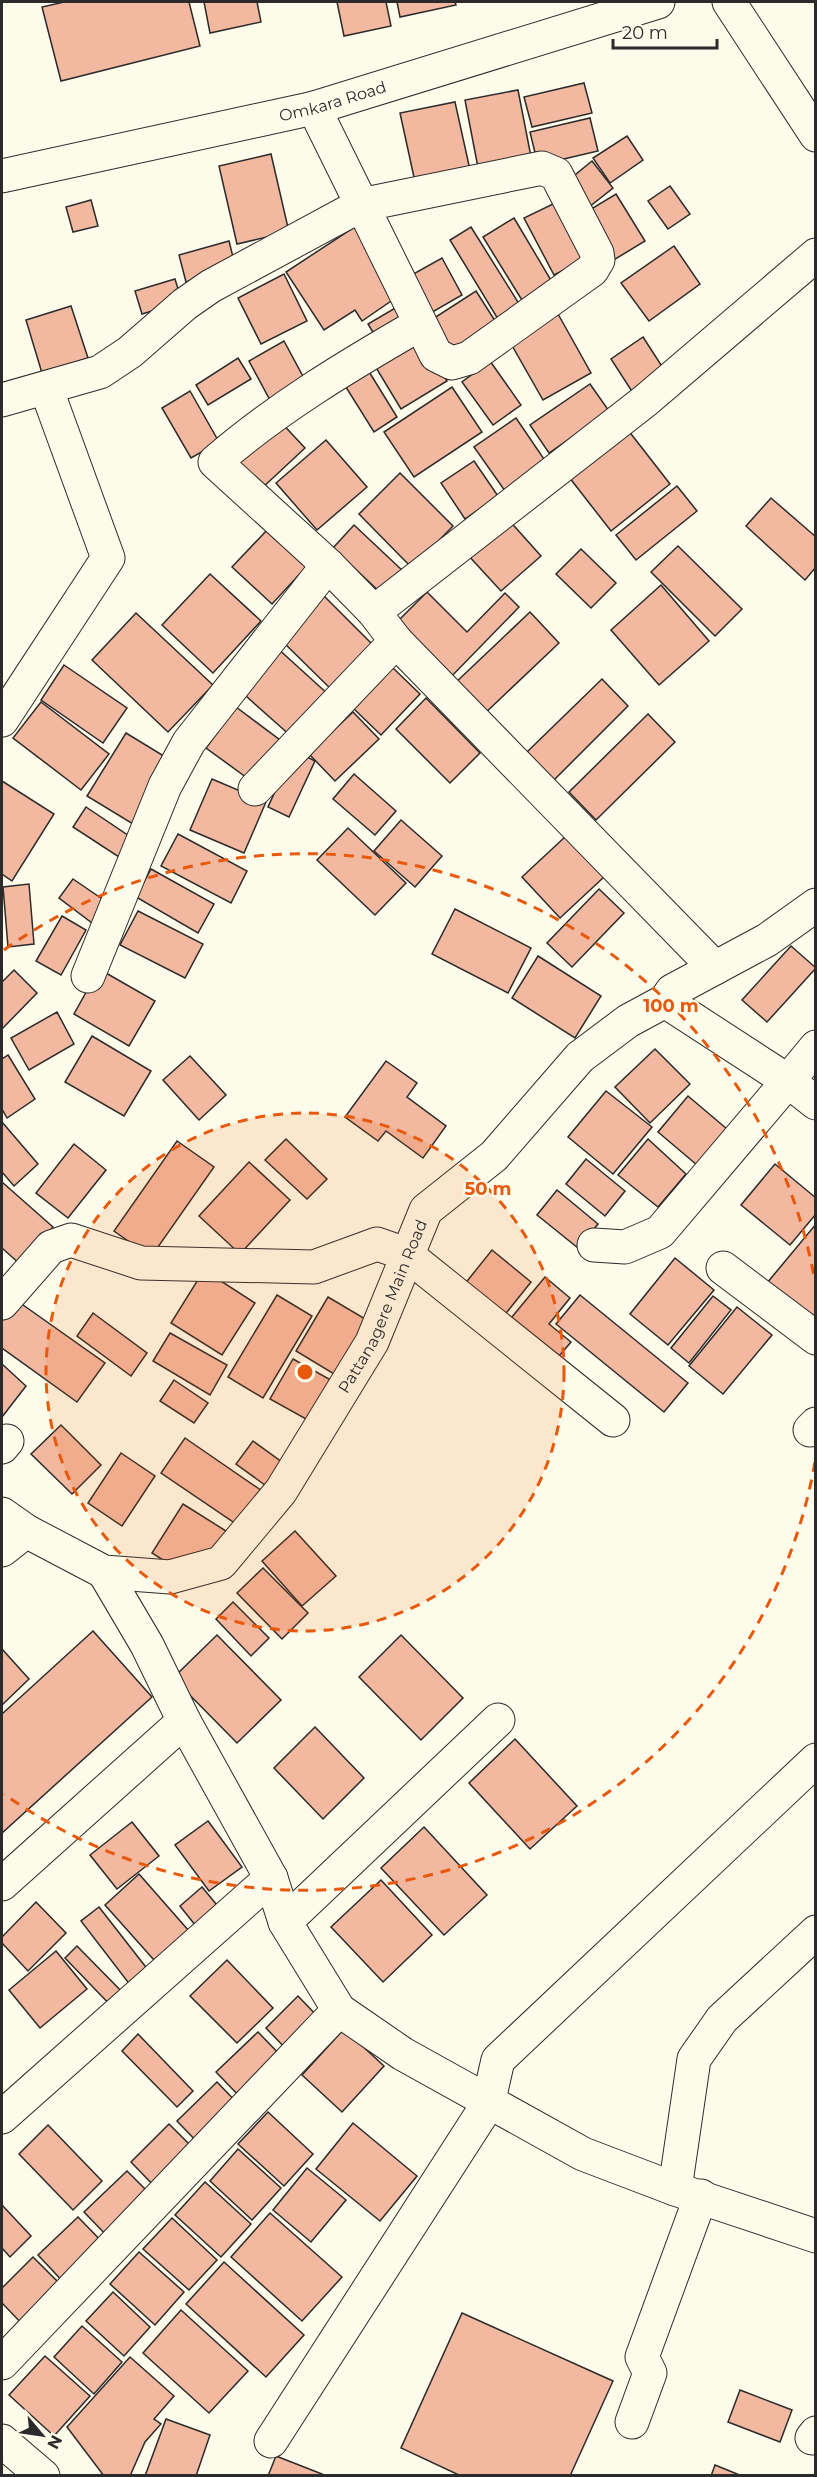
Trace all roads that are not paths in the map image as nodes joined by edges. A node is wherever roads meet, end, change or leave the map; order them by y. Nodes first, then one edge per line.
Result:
1 (658, 2) edge
2 (729, 2) edge
3 (314, 108) junction
4 (816, 135) edge
5 (2, 176) edge
6 (361, 205) junction
7 (816, 255) edge
8 (420, 324) junction
9 (46, 388) junction
10 (2, 400) edge
11 (327, 565) junction
12 (374, 612) junction
13 (396, 641) junction
14 (2, 720) edge
15 (255, 789) dead end
16 (816, 905) edge
17 (715, 968) junction
18 (88, 976) dead end
19 (665, 1001) junction
20 (816, 1047) edge
21 (788, 1081) junction
22 (816, 1103) edge
23 (594, 1245) dead end
24 (406, 1254) junction
25 (723, 1268) dead end
26 (2, 1303) edge
27 (816, 1338) edge
28 (612, 1420) dead end
29 (10, 1532) edge
30 (104, 1572) junction
31 (184, 1720) junction
32 (498, 1720) dead end
33 (816, 1760) edge
34 (271, 1878) junction
35 (2, 1884) edge
36 (285, 1922) junction
37 (816, 1932) edge
38 (339, 2010) junction
39 (488, 2104) junction
40 (2, 2117) edge
41 (688, 2193) junction
42 (816, 2236) edge
43 (3, 2357) edge
44 (632, 2422) dead end
45 (2, 2441) edge
46 (272, 2441) dead end
47 (42, 2475) edge

1 - 3 street, Omkara Road
2 - 4 street
3 - 5 street, Omkara Road
3 - 6 street
6 - 8 street
6 - 8 street
6 - 9 street
7 - 12 street
8 - 11 street
9 - 10 street
9 - 14 street
11 - 12 street
11 - 18 street
12 - 13 street
13 - 15 street
13 - 17 street
16 - 17 street, Pattanagere Main Road
17 - 19 street, Pattanagere Main Road
19 - 21 street
19 - 24 street, Pattanagere Main Road
20 - 21 street
21 - 22 street
21 - 23 street
24 - 26 street
24 - 28 street
24 - 30 street, Pattanagere Main Road
25 - 27 street
29 - 30 street, Pattanagere Main Road
30 - 31 street
31 - 34 street
31 - 35 street
32 - 36 street
33 - 39 street
34 - 36 street
34 - 40 street
36 - 38 street
37 - 41 street
38 - 39 street
38 - 43 street
39 - 41 street
39 - 46 street
41 - 42 street
41 - 44 street
45 - 47 street

